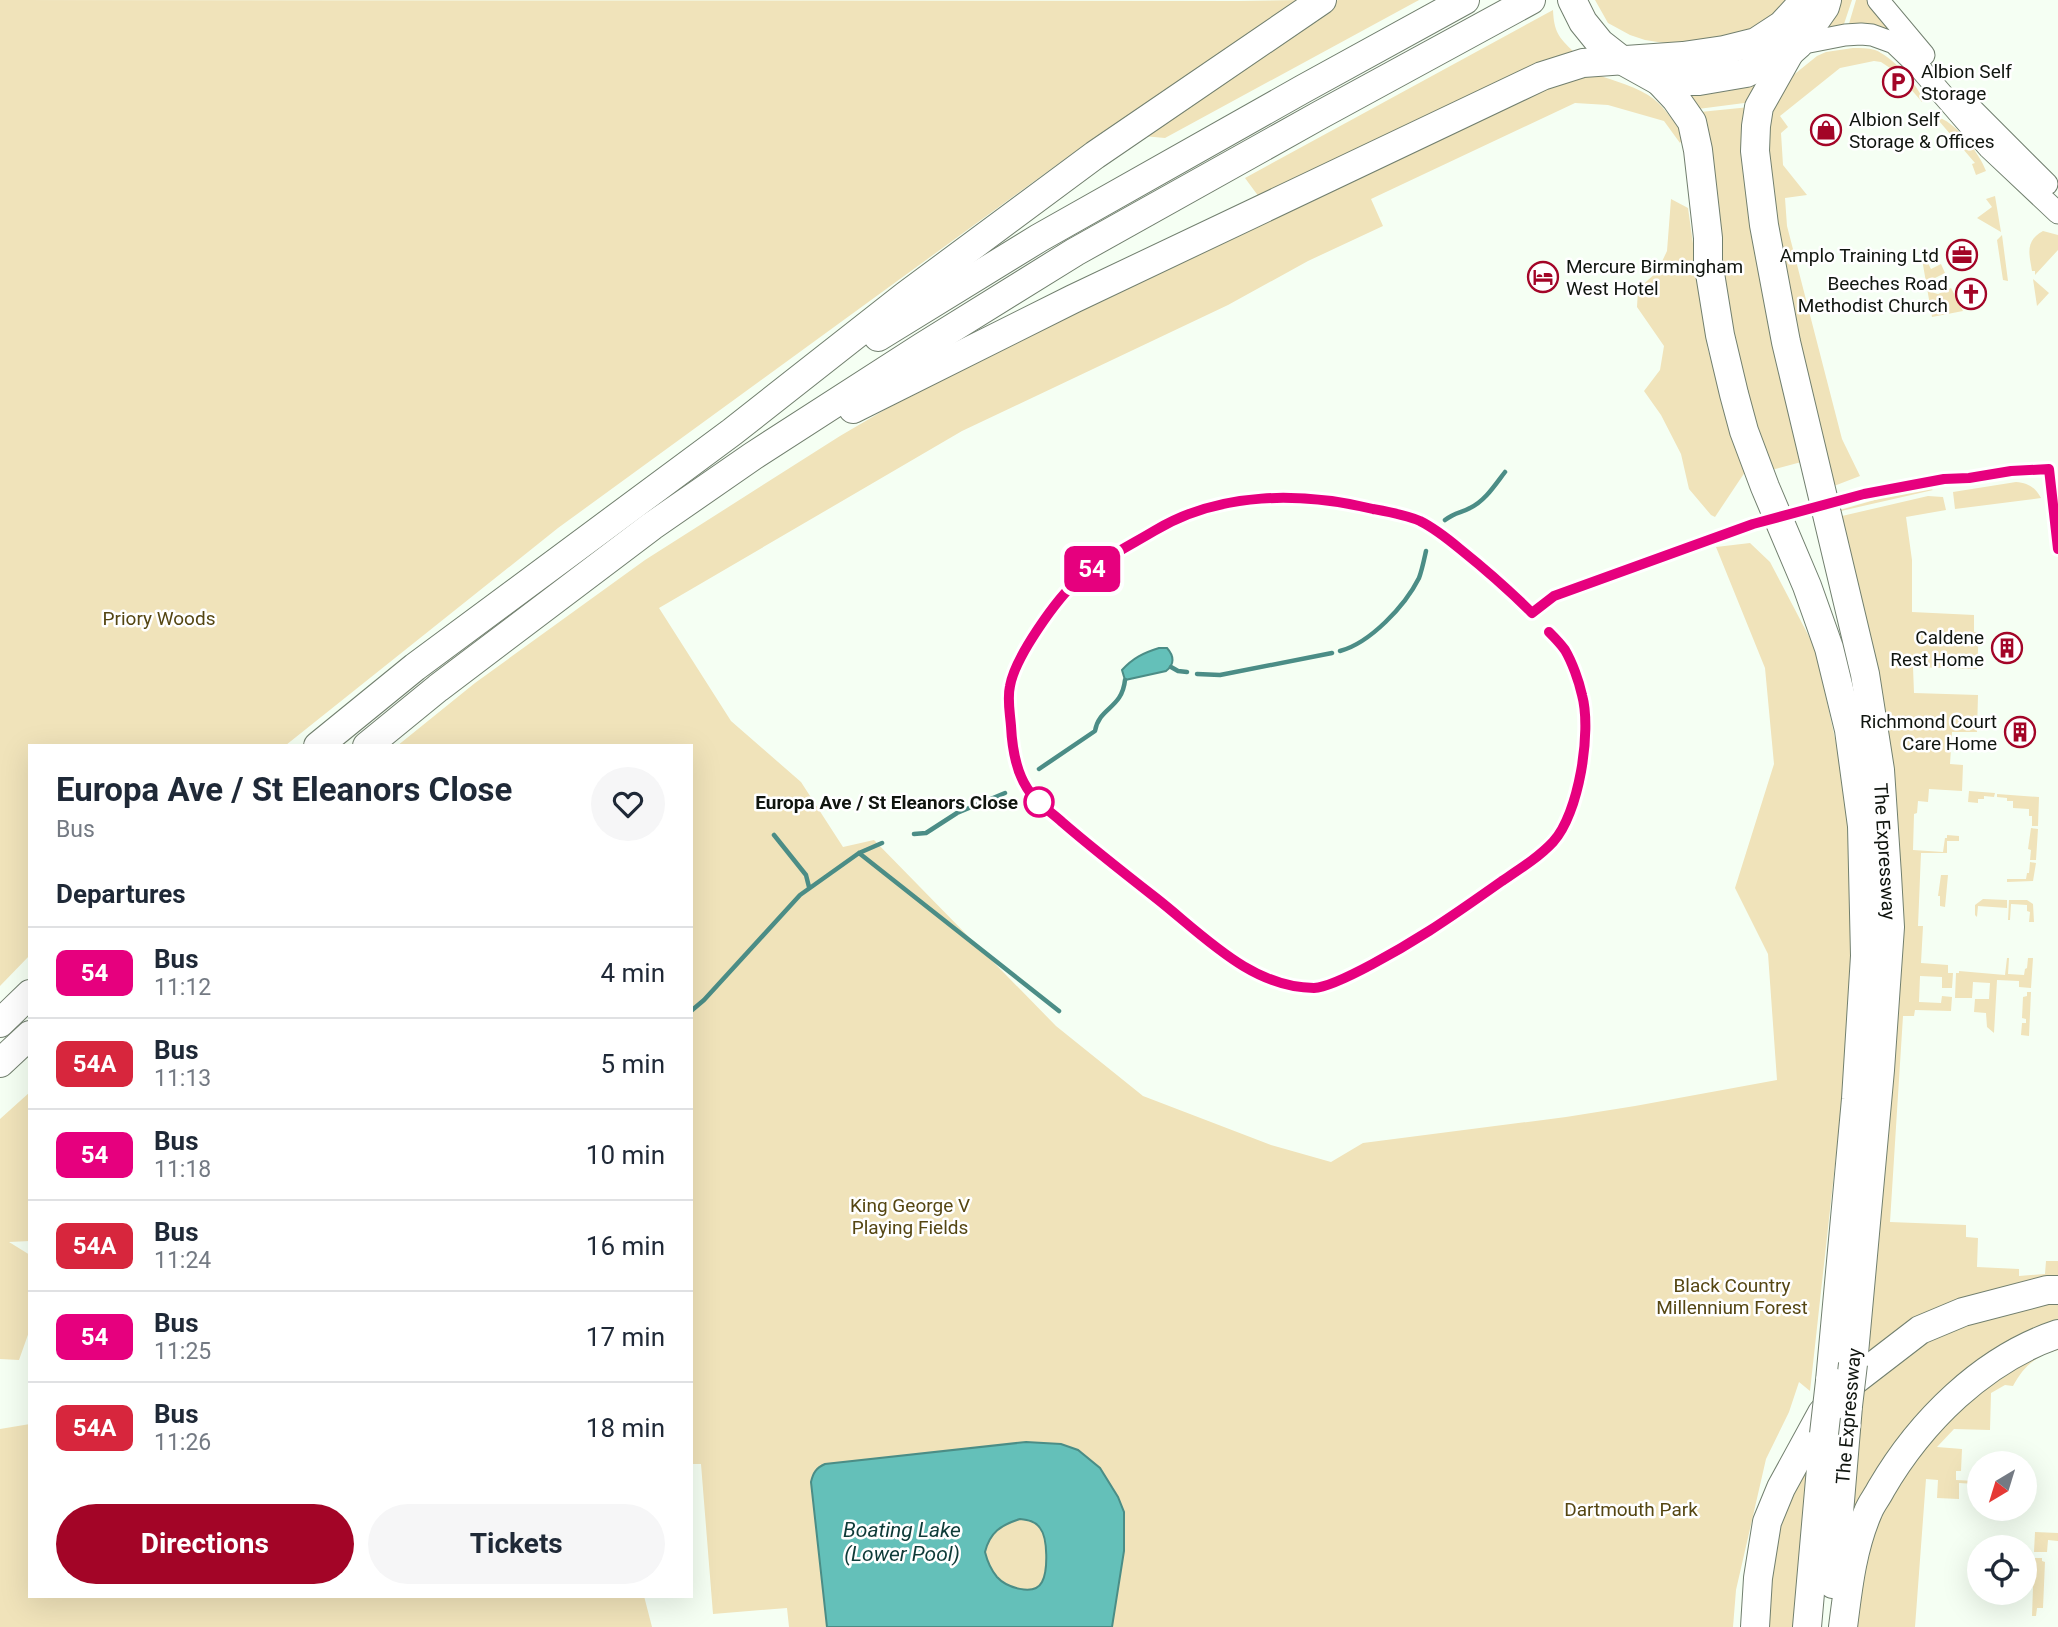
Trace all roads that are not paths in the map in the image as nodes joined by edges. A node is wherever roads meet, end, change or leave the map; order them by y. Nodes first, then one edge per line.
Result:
1 (1322, 0) edge
2 (1465, 0) edge
3 (1531, 0) edge
4 (1572, 0) edge
5 (1805, 0) edge
6 (1827, 0) edge
7 (1878, 0) edge
8 (1794, 48) junction
9 (1623, 61) junction
10 (1659, 80) junction
11 (2058, 196) edge
12 (2058, 213) edge
13 (732, 432) junction
14 (753, 456) junction
15 (320, 744) edge
16 (369, 744) edge
17 (28, 996) edge
18 (0, 1023) edge
19 (28, 1037) edge
20 (0, 1063) edge
21 (2058, 1290) edge
22 (2058, 1334) edge
23 (1755, 1627) edge
24 (1807, 1627) edge
25 (1830, 1627) edge
26 (1843, 1627) edge

1 - 13 highway
2 - 13 highway
3 - 14 highway
4 - 9 highway
5 - 9 highway
6 - 8 highway, The Expressway
7 - 11 street
8 - 10 highway
8 - 12 street
8 - 25 highway, The Expressway, bridge
9 - 10 highway
9 - 14 highway
10 - 24 highway, The Expressway, bridge
13 - 15 highway
14 - 16 highway
17 - 18 highway
19 - 20 highway
21 - 23 highway
22 - 26 highway

